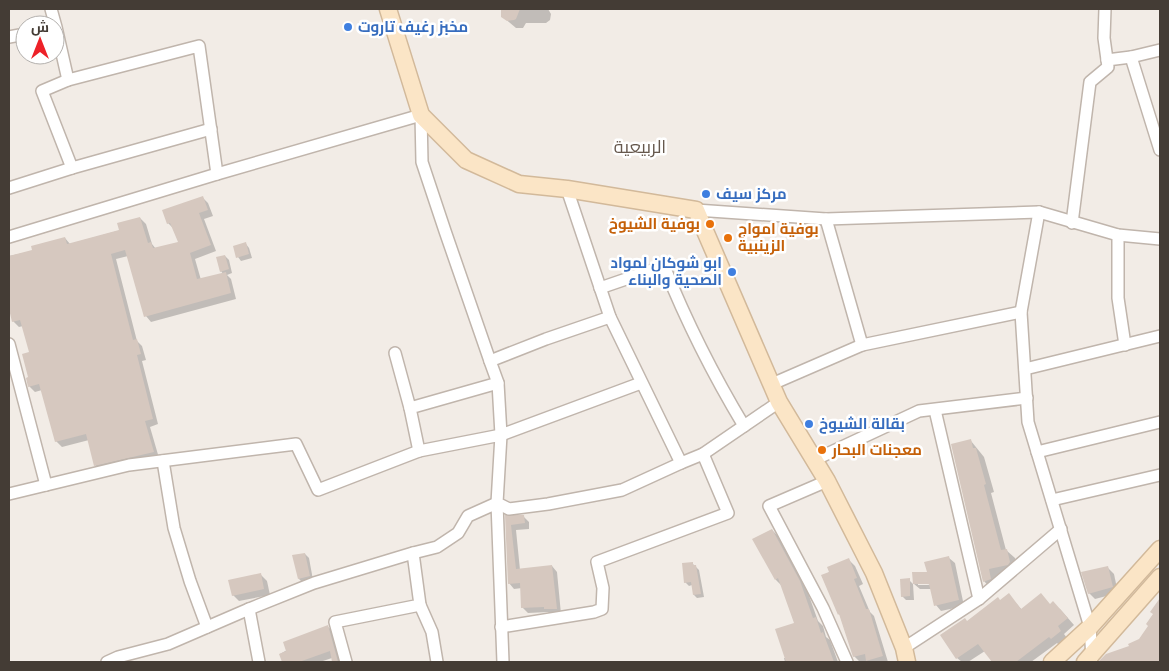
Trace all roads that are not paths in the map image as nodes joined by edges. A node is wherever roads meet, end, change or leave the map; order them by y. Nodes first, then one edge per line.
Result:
1 (388, 9) edge
2 (1106, 9) edge
3 (1160, 50) edge
4 (1131, 58) junction
5 (1107, 60) junction
6 (65, 65) edge
7 (68, 80) junction
8 (421, 115) junction
9 (211, 129) junction
10 (1160, 150) edge
11 (72, 168) junction
12 (217, 174) junction
13 (9, 188) edge
14 (567, 189) junction
15 (696, 210) junction
16 (1039, 212) junction
17 (826, 219) junction
18 (1072, 223) junction
19 (1118, 235) junction
20 (9, 237) edge
21 (1160, 240) edge
22 (600, 288) junction
23 (1021, 312) junction
24 (610, 317) junction
25 (1160, 336) edge
26 (9, 344) edge
27 (862, 345) junction
28 (1125, 345) junction
29 (395, 353) dead end
30 (490, 361) junction
31 (1024, 369) junction
32 (498, 383) junction
33 (641, 383) junction
34 (772, 384) junction
35 (1027, 398) junction
36 (779, 402) junction
37 (410, 408) junction
38 (934, 410) junction
39 (1160, 422) edge
40 (744, 426) junction
41 (502, 435) junction
42 (419, 451) junction
43 (1037, 452) junction
44 (703, 454) junction
45 (814, 460) junction
46 (163, 461) junction
47 (681, 463) junction
48 (1160, 475) edge
49 (827, 481) junction
50 (46, 485) junction
51 (9, 494) edge
52 (1052, 500) junction
53 (497, 503) junction
54 (1061, 529) junction
55 (1160, 549) edge
56 (413, 553) junction
57 (1160, 576) edge
58 (979, 599) junction
59 (420, 605) junction
60 (248, 608) junction
61 (207, 627) junction
62 (501, 627) junction
63 (1090, 627) junction
64 (905, 655) edge
65 (1090, 660) edge
66 (107, 662) edge
67 (259, 662) edge
68 (346, 662) edge
69 (437, 662) edge
70 (503, 662) edge
71 (847, 662) edge
72 (1052, 662) edge

1 - 8 street
2 - 5 street
3 - 4 street
4 - 5 street
4 - 10 street
5 - 18 street
6 - 7 street
7 - 9 street
7 - 11 street
8 - 12 street
8 - 14 street
8 - 30 street
9 - 11 street
9 - 12 street
11 - 13 street
12 - 20 street
14 - 15 street
14 - 22 street
15 - 17 street
15 - 34 street
16 - 17 street
16 - 18 street
16 - 23 street
17 - 27 street
18 - 19 street
19 - 21 street
19 - 28 street
22 - 24 street
22 - 40 street
23 - 27 street
23 - 31 street
24 - 30 street
24 - 33 street
25 - 28 street
26 - 50 street
27 - 34 street
28 - 31 street
29 - 37 street
30 - 32 street
31 - 35 street
32 - 37 street
32 - 41 street
33 - 41 street
33 - 47 street
34 - 36 street
35 - 38 street
35 - 43 street
36 - 40 street
36 - 45 street
37 - 42 street
38 - 45 street
38 - 58 street
39 - 43 street
40 - 44 street
41 - 42 street
41 - 53 street
42 - 46 street
43 - 52 street
44 - 47 street
44 - 62 street
45 - 49 street
46 - 50 street
46 - 61 street
47 - 53 street
48 - 52 street
49 - 64 street
49 - 71 street
50 - 51 street
52 - 54 street
53 - 56 street
53 - 62 street
54 - 58 street
54 - 63 street
55 - 63 street
56 - 59 street
56 - 60 street
57 - 65 street
58 - 64 street
59 - 68 street
59 - 69 street
60 - 61 street
60 - 67 street
61 - 66 street
62 - 70 street
63 - 65 street
63 - 72 street

